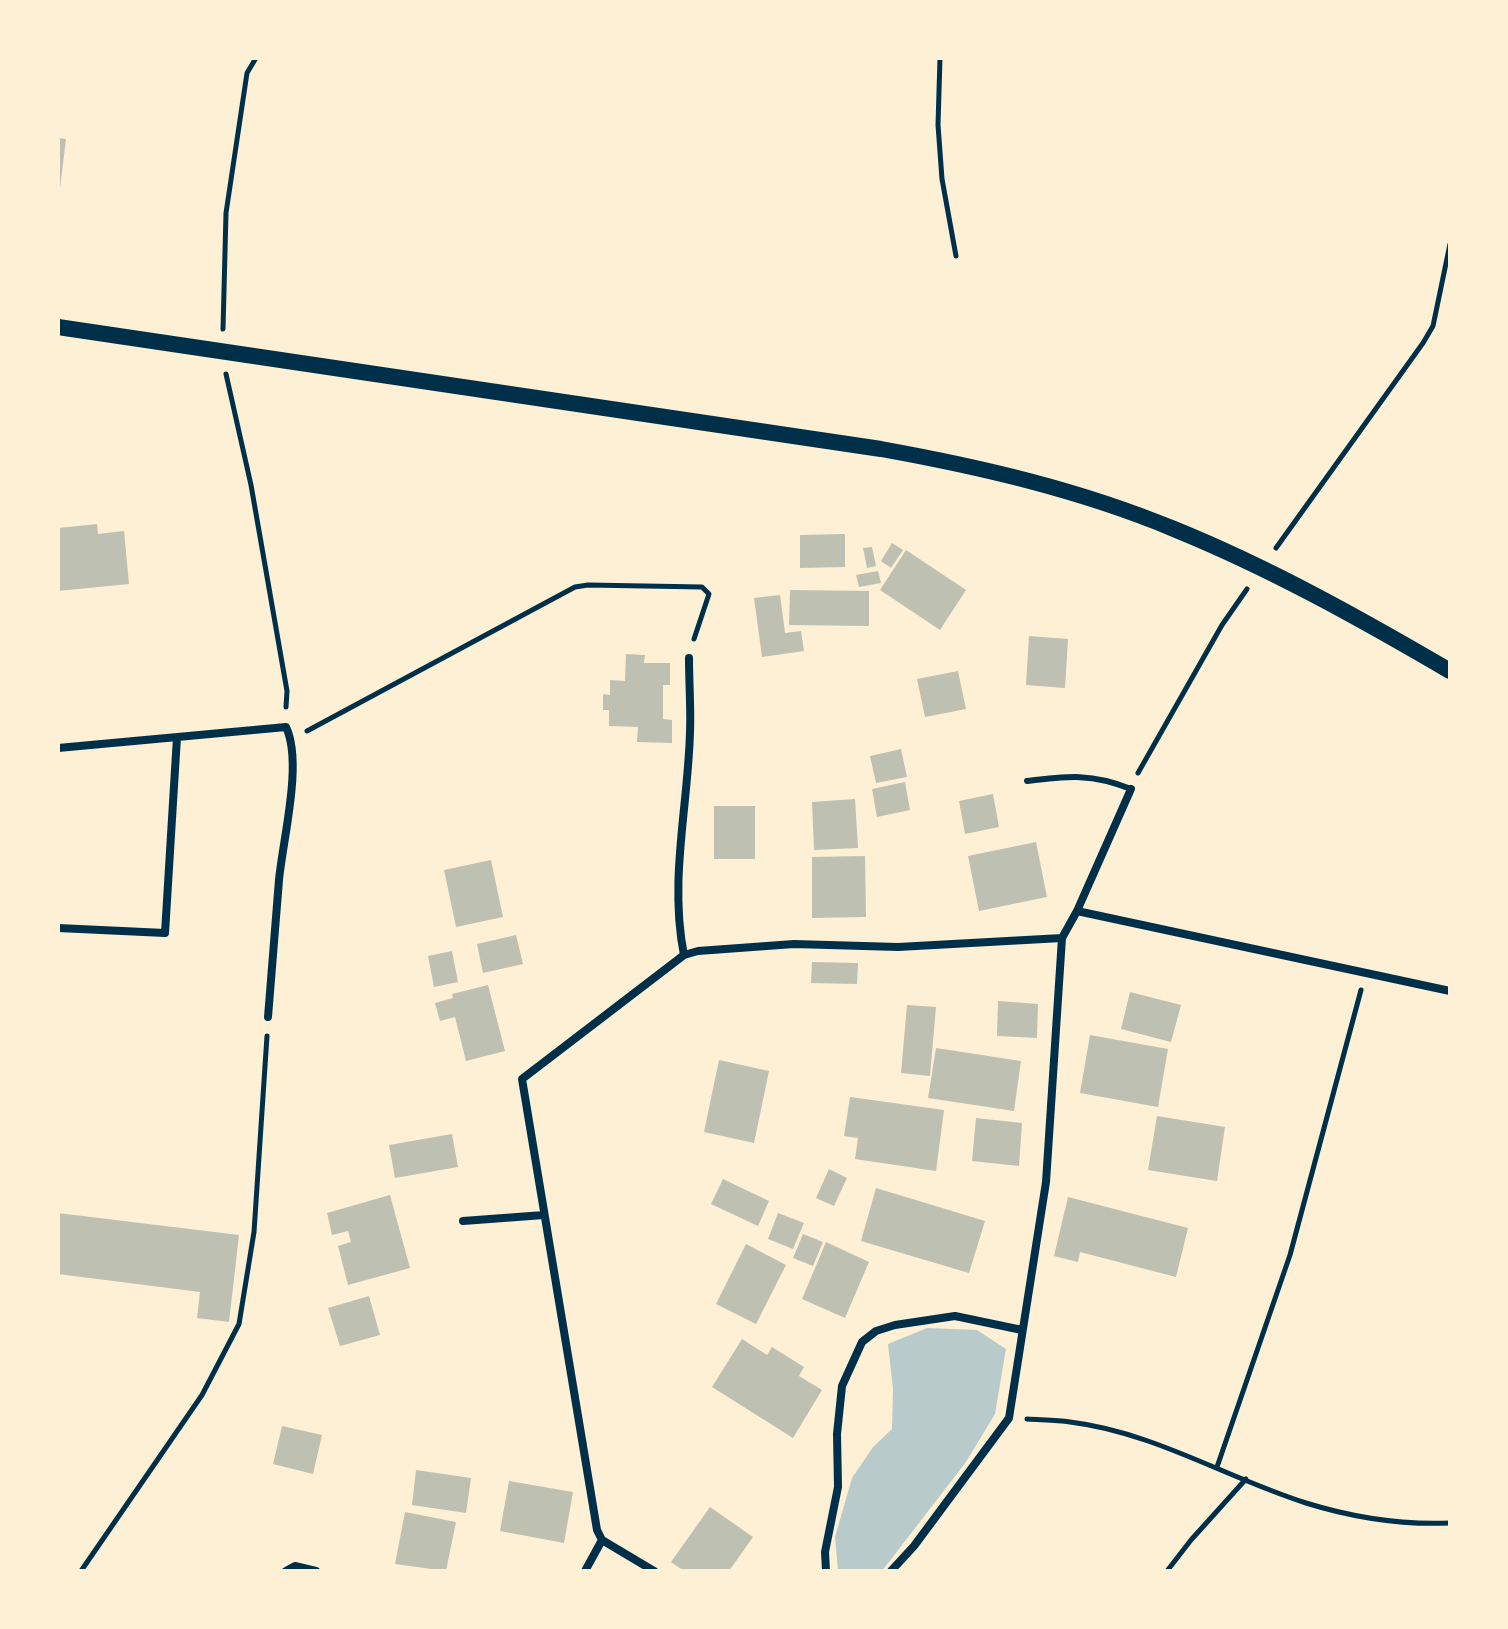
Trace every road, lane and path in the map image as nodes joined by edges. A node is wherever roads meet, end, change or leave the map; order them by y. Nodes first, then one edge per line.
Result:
1 (256, 58) edge
2 (940, 58) edge
3 (1450, 244) edge
4 (956, 256) dead end
5 (58, 327) edge
6 (1423, 343) dead end
7 (221, 351) junction
8 (689, 658) joint
9 (1450, 671) edge
10 (286, 727) junction
11 (177, 737) junction
12 (293, 741) junction
13 (58, 748) edge
14 (1027, 781) dead end
15 (1131, 789) joint
16 (1077, 911) junction
17 (58, 928) edge
18 (1062, 938) junction
19 (684, 955) junction
20 (1366, 972) junction
21 (1450, 991) edge
22 (268, 1017) joint
23 (544, 1215) junction
24 (463, 1221) dead end
25 (1022, 1330) junction
26 (1009, 1418) junction
27 (1217, 1467) junction
28 (1246, 1479) junction
29 (1450, 1523) edge
30 (602, 1540) junction
31 (81, 1571) edge
32 (286, 1571) edge
33 (316, 1571) edge
34 (585, 1571) edge
35 (654, 1571) edge
36 (826, 1571) edge
37 (891, 1571) edge
38 (1167, 1571) edge

1 - 7 path
2 - 4 path
3 - 6 path
5 - 7 main road
7 - 9 main road
7 - 10 path
8 - 12 path
8 - 19 street
10 - 11 street
10 - 12 street
11 - 13 street
11 - 17 street
12 - 22 street
14 - 15 lane
15 - 16 street
16 - 18 street
16 - 20 street
18 - 19 street
18 - 25 street
19 - 23 street
20 - 21 street
20 - 27 path
22 - 31 path
23 - 24 street
23 - 30 street
25 - 26 street
25 - 36 street
26 - 27 path
26 - 37 street
27 - 28 path
28 - 29 path
28 - 38 path
30 - 34 street
30 - 35 street
32 - 33 street

